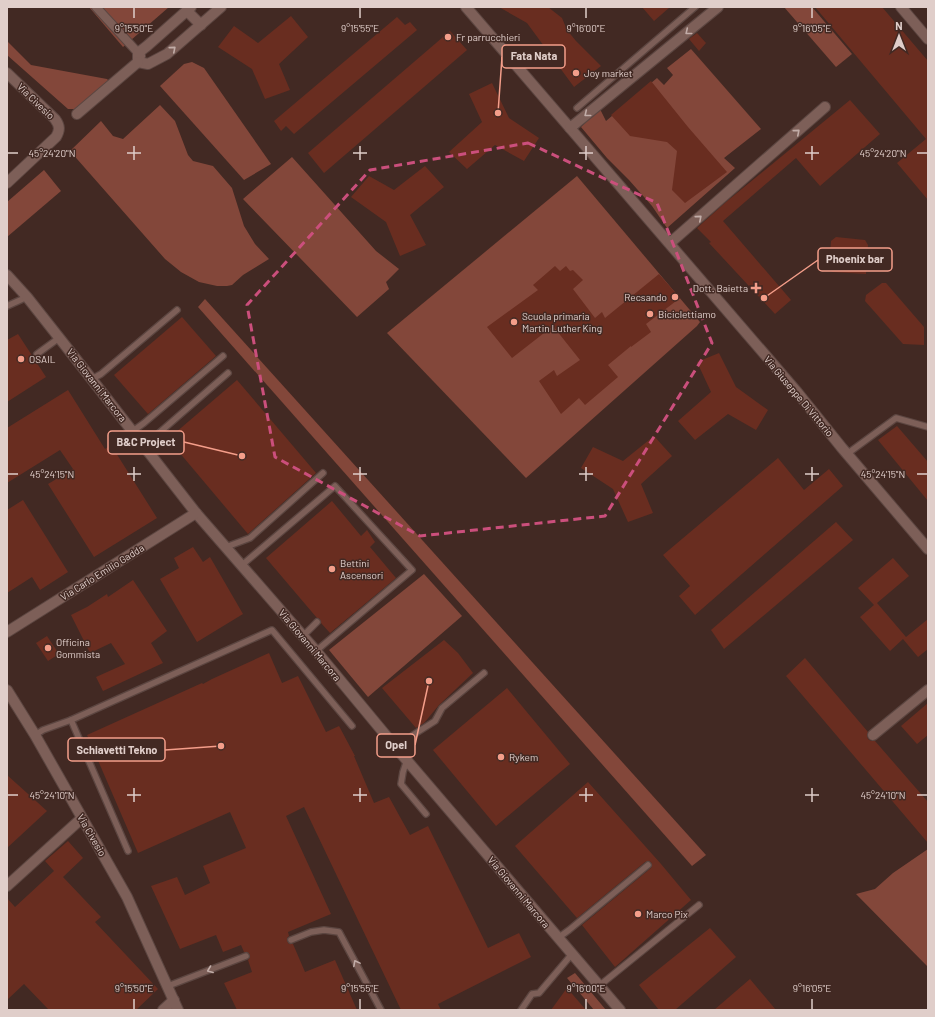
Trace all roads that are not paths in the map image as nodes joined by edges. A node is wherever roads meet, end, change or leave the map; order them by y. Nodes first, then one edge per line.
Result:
1 (96, 7) edge
2 (221, 7) edge
3 (466, 7) edge
4 (695, 7) edge
5 (718, 7) edge
6 (901, 7) edge
7 (189, 9) edge
8 (201, 25) junction
9 (928, 39) edge
10 (141, 60) junction
11 (7, 73) edge
12 (825, 107) dead end
13 (577, 108) dead end
14 (77, 114) dead end
15 (570, 128) junction
16 (7, 183) edge
17 (670, 243) junction
18 (7, 274) edge
19 (27, 297) junction
20 (7, 306) edge
21 (176, 310) dead end
22 (59, 338) junction
23 (37, 354) dead end
24 (223, 356) dead end
25 (228, 373) dead end
26 (92, 379) junction
27 (928, 427) edge
28 (133, 431) junction
29 (144, 446) junction
30 (847, 454) junction
31 (322, 473) dead end
32 (196, 513) junction
33 (926, 542) edge
34 (226, 547) junction
35 (242, 565) junction
36 (317, 622) dead end
37 (7, 632) edge
38 (303, 636) junction
39 (316, 651) junction
40 (484, 673) dead end
41 (7, 690) edge
42 (928, 690) edge
43 (71, 720) junction
44 (352, 726) dead end
45 (35, 735) junction
46 (874, 735) dead end
47 (398, 750) junction
48 (407, 760) junction
49 (426, 814) dead end
50 (82, 818) junction
51 (128, 851) dead end
52 (648, 866) dead end
53 (7, 886) edge
54 (699, 905) dead end
55 (558, 938) junction
56 (291, 940) dead end
57 (572, 954) junction
58 (246, 956) dead end
59 (168, 986) junction
60 (599, 986) junction
61 (174, 1000) junction
62 (163, 1010) edge
63 (178, 1010) edge
64 (381, 1010) edge
65 (521, 1010) edge
66 (620, 1010) edge

1 - 10 street
2 - 8 street
3 - 15 street, Via Giuseppe Di Vittorio
4 - 13 lane
5 -> 15 street
6 - 9 street
7 - 8 street
7 - 10 street
10 -> 8 street
10 - 14 street
11 - 16 street, Via Civesio
17 -> 12 street
15 - 17 street, Via Giuseppe Di Vittorio
17 - 30 street, Via Giuseppe Di Vittorio
18 - 19 street, Via Giovanni Marcora
19 - 20 lane
19 - 22 street, Via Giovanni Marcora
21 - 26 lane
22 - 23 lane
22 - 26 street, Via Giovanni Marcora
24 - 28 lane
25 - 29 lane
26 - 28 street, Via Giovanni Marcora
27 - 30 lane
28 - 29 street, Via Giovanni Marcora
29 - 32 street, Via Giovanni Marcora
30 - 33 street, Via Giuseppe Di Vittorio
31 - 34 lane
32 - 34 street, Via Giovanni Marcora
32 - 37 street, Via Carlo Emilio Gadda
34 - 35 street, Via Giovanni Marcora
35 - 38 street, Via Giovanni Marcora
35 - 39 lane
36 - 38 lane
38 - 39 street, Via Giovanni Marcora
39 - 47 street, Via Giovanni Marcora
40 - 47 lane
41 - 45 street, Via Civesio
42 - 46 street
43 - 44 lane
43 - 45 lane
43 - 51 lane
45 - 50 street, Via Civesio
47 - 48 street, Via Giovanni Marcora
48 - 49 lane
48 - 55 street, Via Giovanni Marcora
50 - 53 street
50 - 59 street, Via Civesio
52 - 55 lane
54 - 60 lane
55 - 57 street, Via Giovanni Marcora
64 -> 56 lane
57 - 60 street, Via Giovanni Marcora
57 - 65 lane
58 -> 59 lane
59 - 61 street, Via Civesio
60 - 66 street, Via Giovanni Marcora
61 - 62 street
61 - 63 street, Via Civesio

